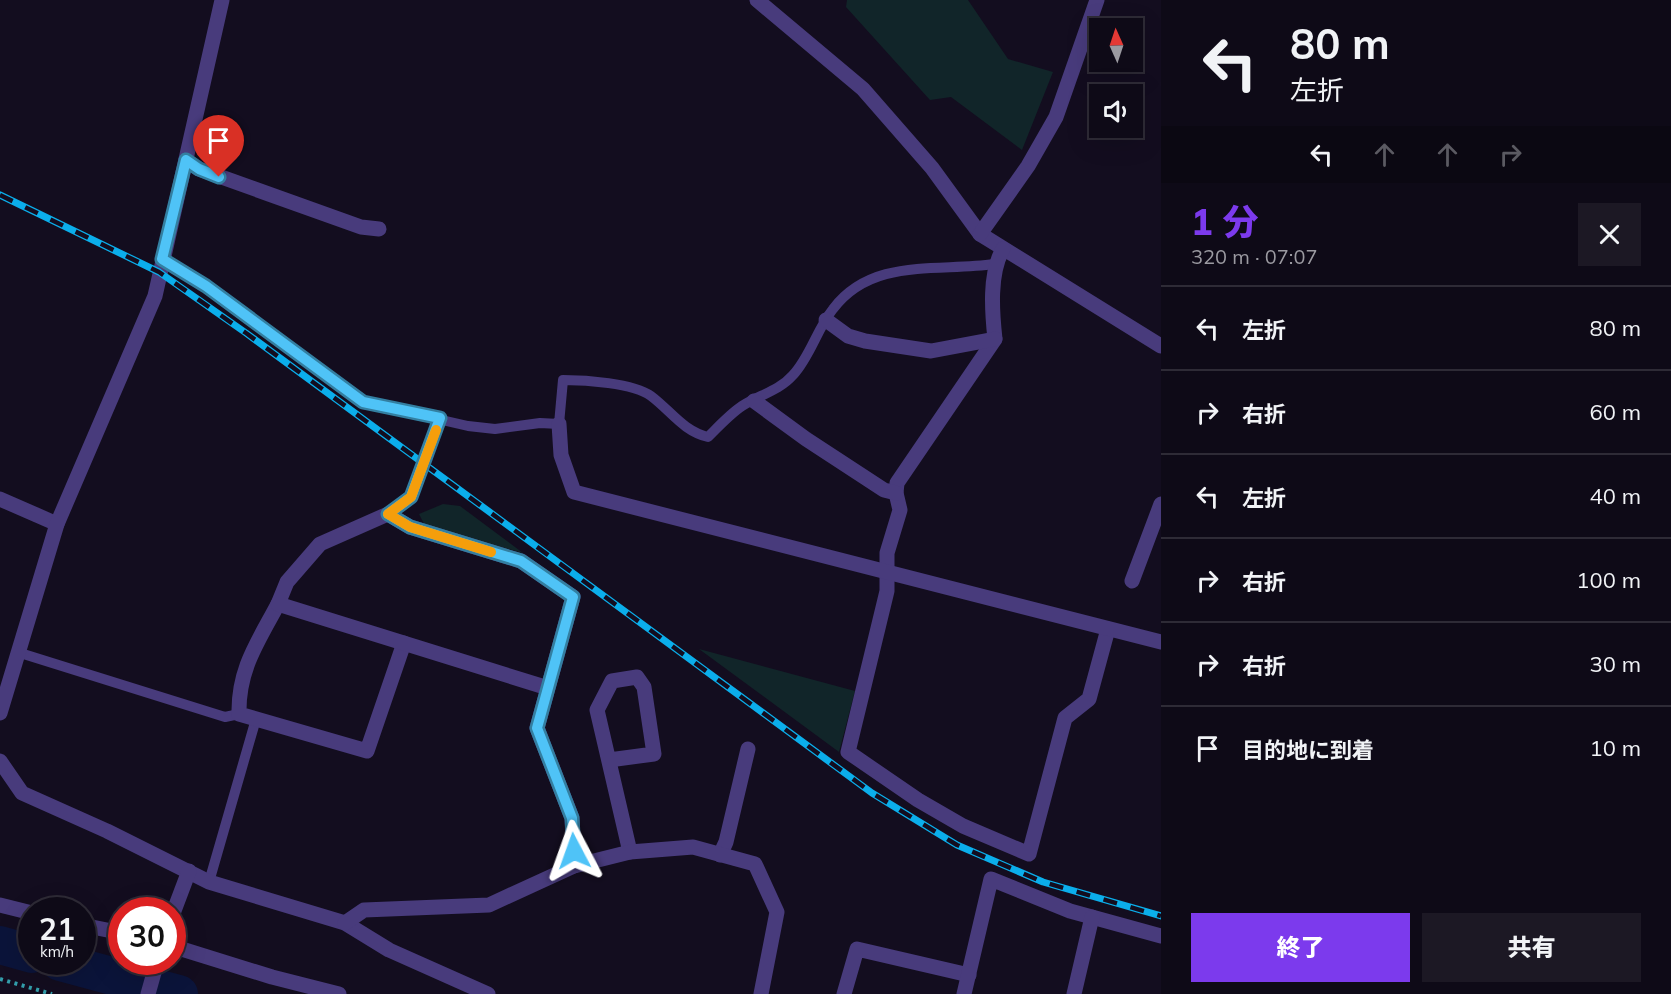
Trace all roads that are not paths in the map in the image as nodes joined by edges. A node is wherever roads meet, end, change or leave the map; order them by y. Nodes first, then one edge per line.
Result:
1 (222, 0) edge
2 (757, 0) edge
3 (1097, 0) edge
4 (186, 160) junction
5 (379, 229) dead end
6 (980, 234) junction
7 (1003, 249) junction
8 (162, 259) junction
9 (994, 264) junction
10 (826, 320) junction
11 (995, 339) junction
12 (1161, 346) edge
13 (754, 401) junction
14 (440, 418) junction
15 (559, 424) junction
16 (896, 493) junction
17 (0, 499) edge
18 (1161, 504) edge
19 (388, 514) junction
20 (57, 524) junction
21 (887, 572) junction
22 (1132, 581) dead end
23 (278, 604) junction
24 (1108, 628) junction
25 (1161, 642) edge
26 (404, 643) junction
27 (17, 652) junction
28 (548, 688) junction
29 (0, 713) edge
30 (239, 714) junction
31 (256, 719) junction
32 (748, 749) dead end
33 (609, 760) junction
34 (0, 761) edge
35 (630, 852) junction
36 (720, 855) junction
37 (574, 866) junction
38 (189, 871) junction
39 (209, 882) junction
40 (179, 897) edge
41 (0, 905) edge
42 (18, 910) edge
43 (1092, 916) junction
44 (345, 923) junction
45 (1161, 936) edge
46 (186, 950) edge
47 (153, 975) edge
48 (969, 975) junction
49 (148, 994) edge
50 (339, 994) edge
51 (489, 994) edge
52 (761, 994) edge
53 (844, 994) edge
54 (964, 994) edge
55 (1074, 994) edge

1 - 4 street
2 - 6 street
3 - 6 street
4 - 5 street
4 - 8 street
6 - 7 street
7 - 9 street
7 - 12 street
8 - 14 lane
8 - 20 street
9 - 10 lane
9 - 11 street
10 - 11 street
10 - 13 lane
11 - 16 street
13 - 15 lane
13 - 16 street
14 - 15 lane
14 - 19 lane
15 - 21 street
16 - 21 street
17 - 20 street
18 - 22 street
19 - 23 street
19 - 28 street
20 - 27 street
21 - 24 street
21 - 24 street
23 - 26 street
23 - 30 street
24 - 25 street
26 - 28 street
26 - 31 street
27 - 29 street
27 - 30 lane
28 - 37 street
30 - 31 street
31 - 39 lane
32 - 36 street
33 - 33 street
33 - 35 street
34 - 38 street
35 - 36 street
35 - 37 street
36 - 52 street
37 - 44 street
38 - 39 street
38 - 40 street
39 - 44 street
41 - 42 street
43 - 45 street
43 - 48 street
43 - 55 street
44 - 51 street
46 - 50 street
47 - 49 street
48 - 53 street
48 - 54 street

